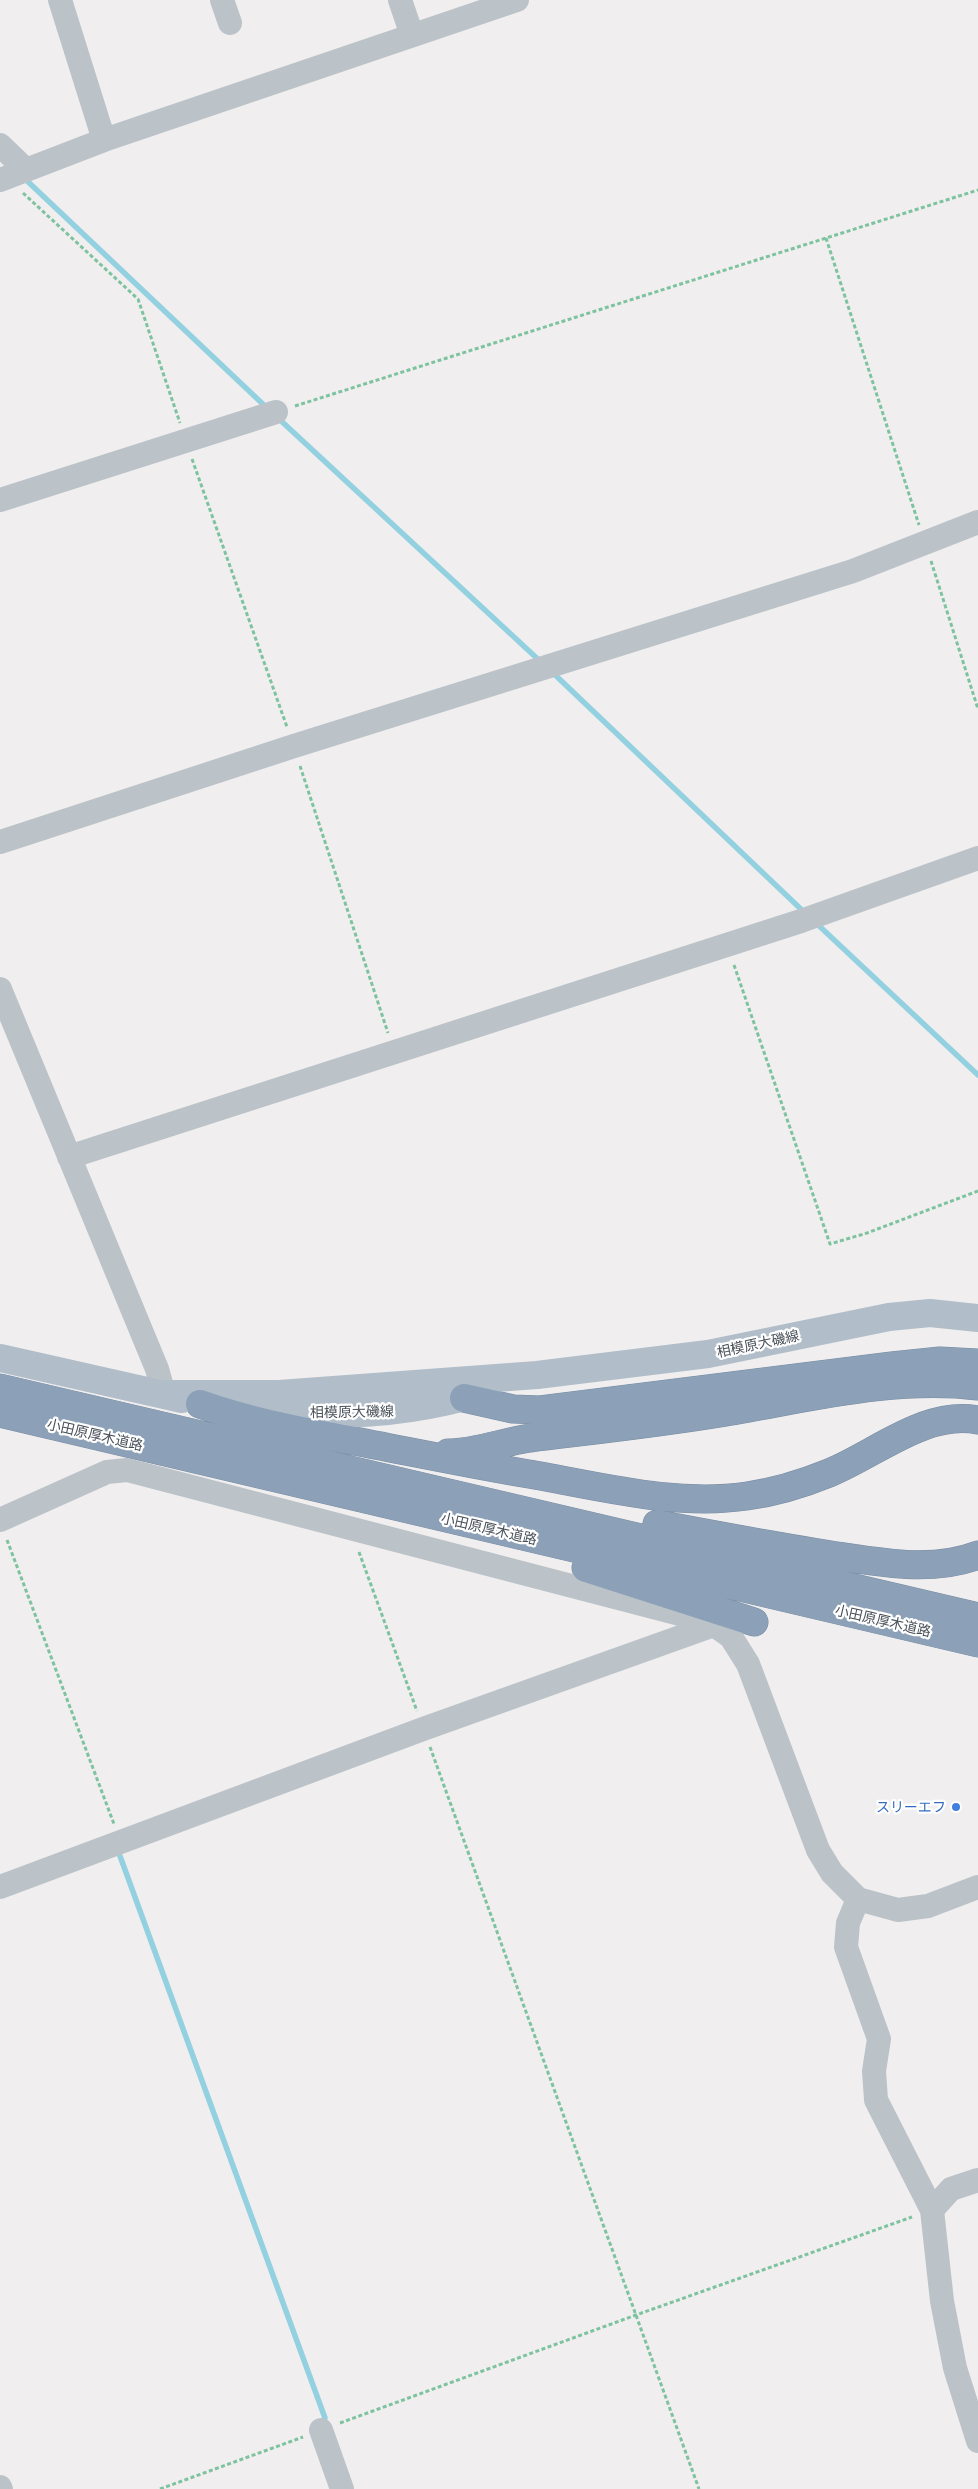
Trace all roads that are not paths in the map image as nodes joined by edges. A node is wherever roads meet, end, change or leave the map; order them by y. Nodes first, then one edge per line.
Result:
1 (60, 0) edge
2 (222, 0) edge
3 (400, 0) edge
4 (517, 0) edge
5 (230, 23) dead end
6 (412, 35) junction
7 (104, 140) junction
8 (0, 145) edge
9 (11, 175) edge
10 (271, 414) road end
11 (0, 500) edge
12 (978, 522) edge
13 (0, 842) edge
14 (978, 858) edge
15 (0, 989) edge
16 (69, 1157) junction
17 (978, 1318) edge
18 (0, 1358) edge
19 (978, 1363) edge
20 (537, 1375) junction
21 (978, 1386) edge
22 (0, 1388) edge
23 (164, 1394) junction
24 (279, 1394) junction
25 (464, 1398) junction
26 (200, 1404) junction
27 (0, 1413) edge
28 (978, 1420) edge
29 (405, 1452) junction
30 (463, 1510) junction
31 (0, 1520) edge
32 (978, 1556) edge
33 (978, 1618) edge
34 (754, 1622) dead end
35 (714, 1625) junction
36 (978, 1643) edge
37 (978, 1887) edge
38 (0, 1888) edge
39 (858, 1899) junction
40 (978, 2180) edge
41 (932, 2210) junction
42 (321, 2430) road end
43 (978, 2441) edge
44 (342, 2489) edge

1 - 7 street
2 - 5 street
3 - 6 street
4 - 6 street
6 - 7 street
7 - 9 street
8 - 9 street
10 - 11 street
12 - 13 street
14 - 16 street
15 - 16 street
16 - 23 street
17 - 20 main road, 相模原大磯線
18 - 23 main road, 相模原大磯線
19 - 25 highway
20 - 24 main road, 相模原大磯線
20 - 25 main road, 相模原大磯線
21 - 29 highway
22 - 30 highway, 小田原厚木道路
23 - 24 main road, 相模原大磯線
23 - 26 main road, 相模原大磯線
24 - 25 main road
25 - 26 main road, 相模原大磯線
26 - 29 highway
27 - 30 highway, 小田原厚木道路
28 - 29 highway
30 - 32 highway
30 - 33 highway, 小田原厚木道路
30 - 34 highway
30 - 36 highway, 小田原厚木道路
31 - 35 street
35 - 38 street
35 - 39 street
37 - 39 street
39 - 41 street
40 - 41 street
41 - 43 street
42 - 44 street

